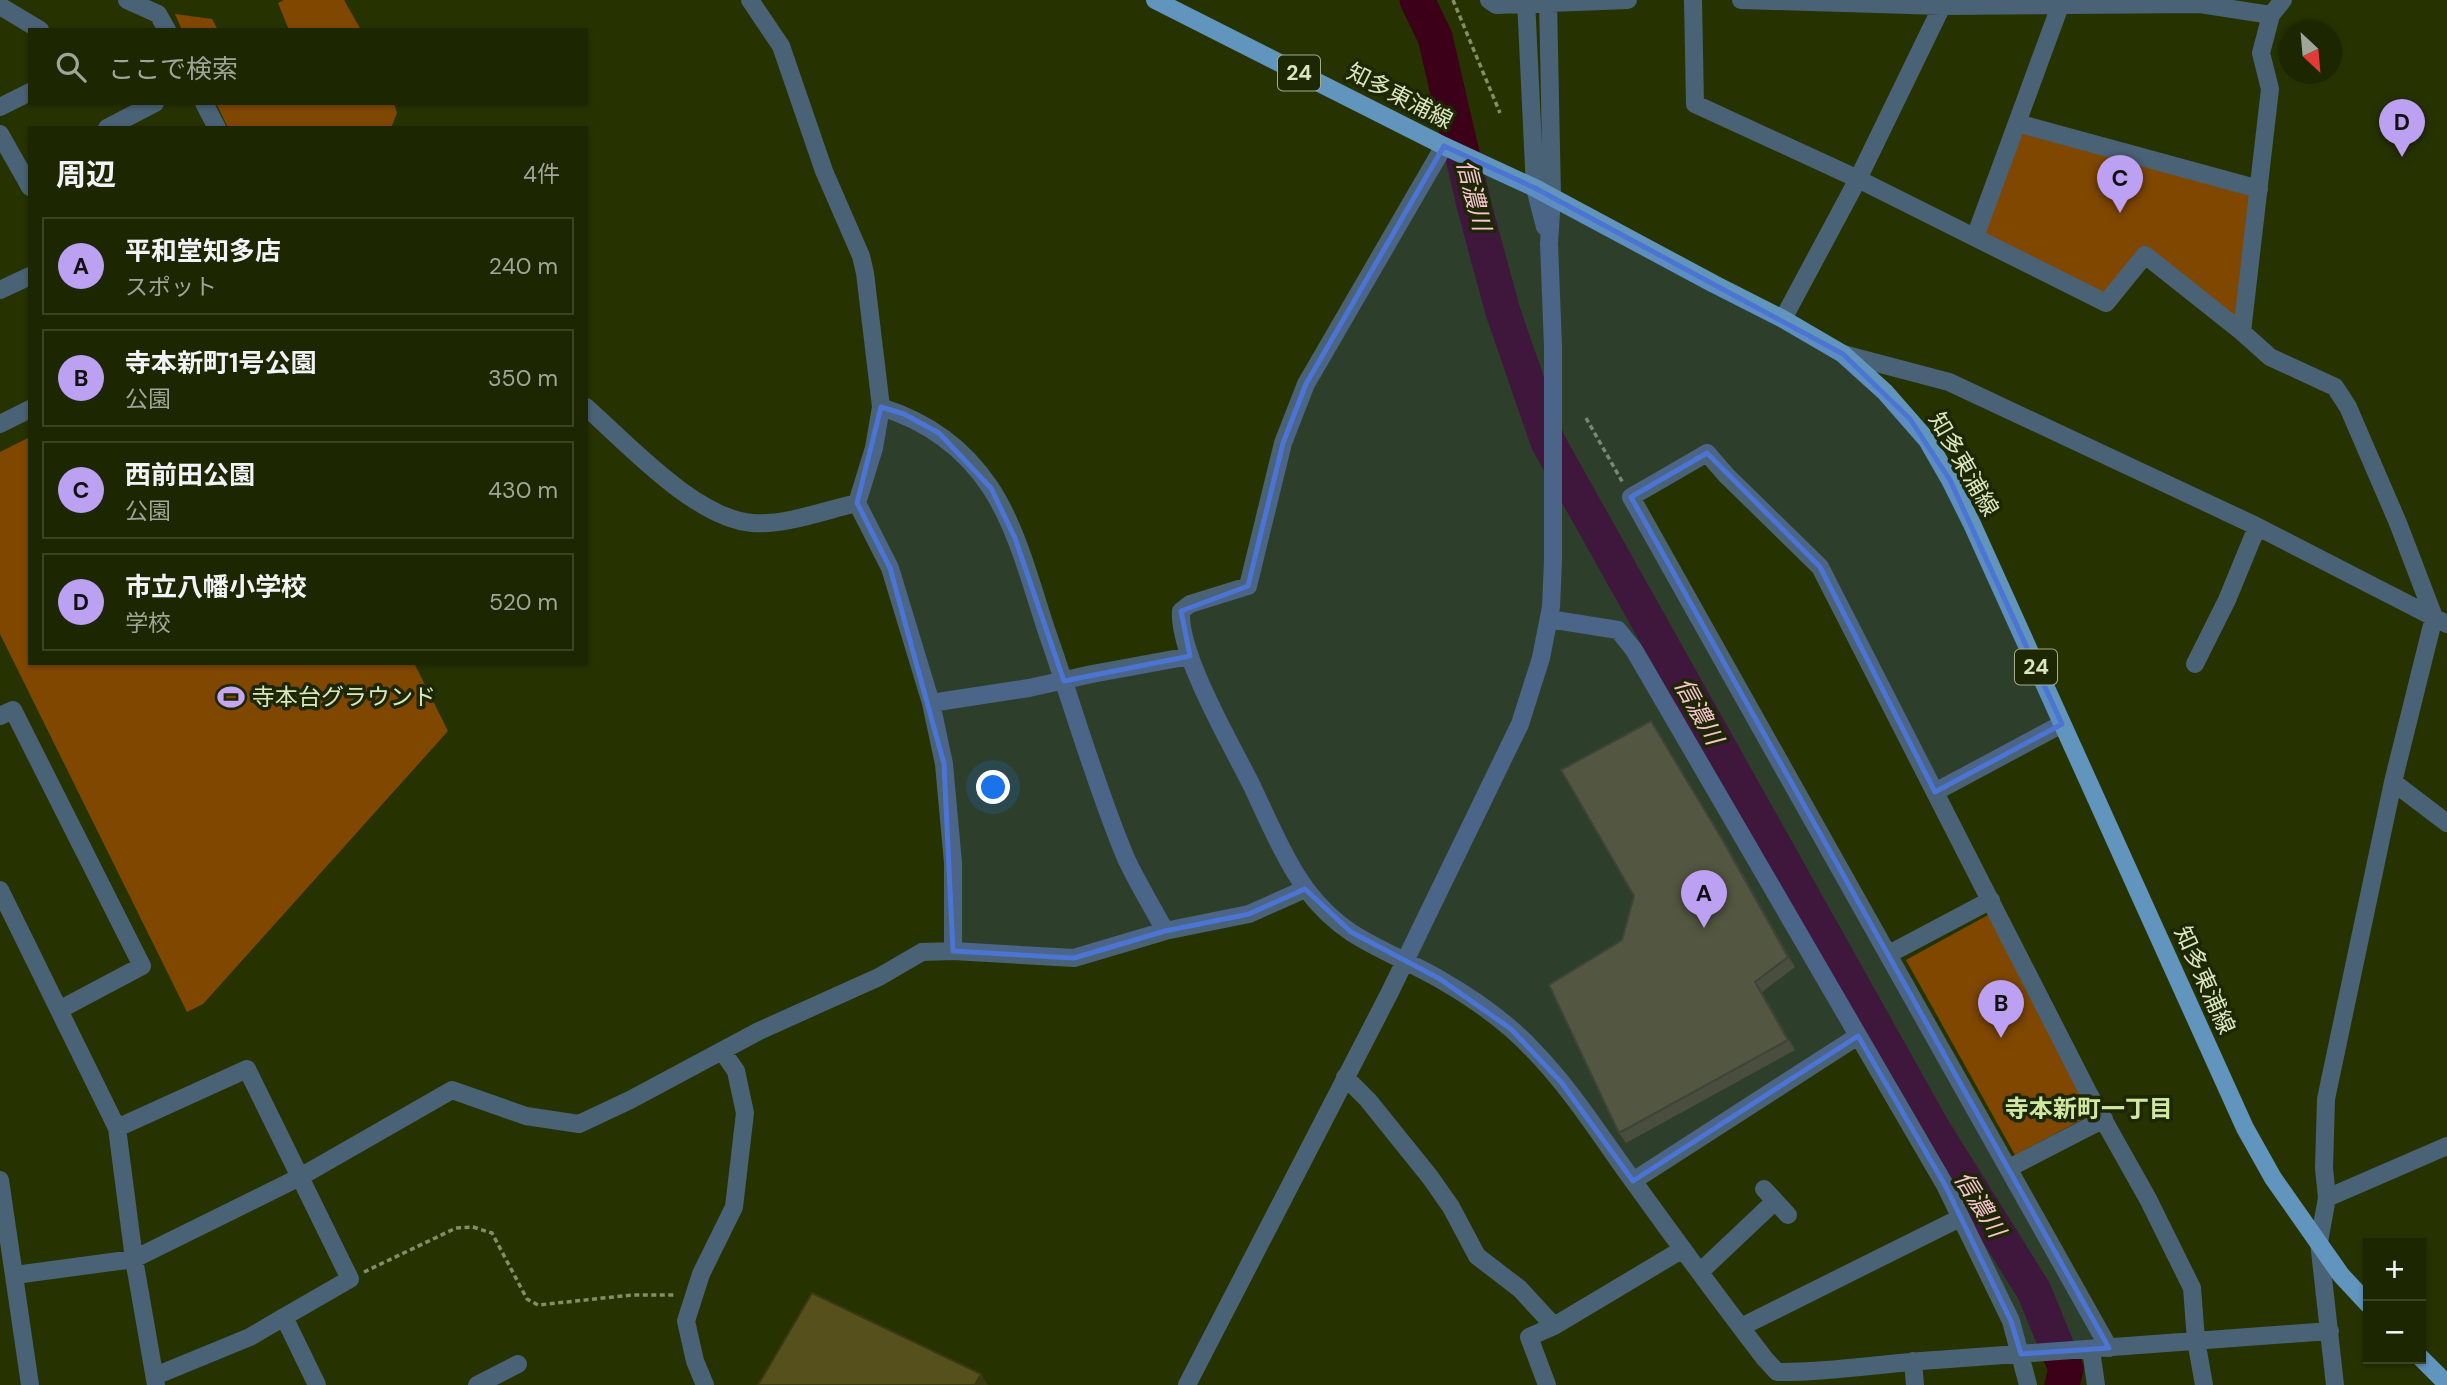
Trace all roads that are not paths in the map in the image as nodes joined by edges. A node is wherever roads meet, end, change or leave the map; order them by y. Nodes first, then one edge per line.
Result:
1 (127, 0) edge
2 (750, 0) edge
3 (1155, 0) edge
4 (1489, 0) edge
5 (1628, 0) edge
6 (1693, 0) edge
7 (1741, 0) edge
8 (2283, 0) edge
9 (1526, 1) edge
10 (1548, 1) edge
11 (1821, 1) edge
12 (2200, 2) edge
13 (1942, 3) edge
14 (2060, 3) edge
15 (0, 6) edge
16 (2271, 15) junction
17 (37, 28) edge
18 (166, 28) edge
19 (28, 93) edge
20 (151, 105) edge
21 (205, 105) edge
22 (0, 107) edge
23 (2017, 123) junction
24 (111, 126) edge
25 (216, 126) edge
26 (0, 134) edge
27 (1444, 146) junction
28 (27, 175) edge
29 (1858, 178) junction
30 (1535, 188) junction
31 (2259, 189) junction
32 (1552, 197) junction
33 (1975, 237) junction
34 (1549, 244) junction
35 (28, 276) edge
36 (0, 290) edge
37 (1783, 319) junction
38 (2242, 332) junction
39 (1843, 354) junction
40 (881, 407) junction
41 (588, 409) edge
42 (28, 410) edge
43 (0, 424) edge
44 (857, 503) junction
45 (2257, 527) junction
46 (1549, 619) junction
47 (2440, 620) edge
48 (1190, 656) junction
49 (2195, 664) dead end
50 (1064, 681) junction
51 (931, 703) junction
52 (0, 716) edge
53 (2062, 724) junction
54 (2393, 782) junction
55 (1936, 792) junction
56 (2447, 823) edge
57 (1305, 889) junction
58 (0, 890) edge
59 (1991, 900) junction
60 (1165, 931) junction
61 (953, 951) junction
62 (1889, 954) junction
63 (1403, 960) junction
64 (59, 1010) junction
65 (1858, 1036) junction
66 (722, 1051) junction
67 (1345, 1077) junction
68 (2104, 1119) junction
69 (117, 1128) junction
70 (2447, 1146) edge
71 (2009, 1168) junction
72 (300, 1177) junction
73 (0, 1180) edge
74 (1633, 1181) junction
75 (2327, 1198) junction
76 (1788, 1215) dead end
77 (1960, 1218) junction
78 (2319, 1242) junction
79 (1683, 1249) junction
80 (134, 1259) junction
81 (1700, 1272) junction
82 (15, 1275) junction
83 (2365, 1301) edge
84 (284, 1317) junction
85 (1554, 1326) junction
86 (1741, 1327) junction
87 (2330, 1331) junction
88 (2196, 1340) junction
89 (2109, 1348) junction
90 (2089, 1350) junction
91 (2021, 1354) junction
92 (1913, 1362) junction
93 (2426, 1363) edge
94 (518, 1364) dead end
95 (1778, 1378) edge
96 (155, 1380) edge
97 (2447, 1384) edge
98 (30, 1385) edge
99 (317, 1385) edge
100 (477, 1385) edge
101 (705, 1385) edge
102 (1187, 1385) edge
103 (1547, 1385) edge
104 (1915, 1385) edge
105 (2028, 1385) edge
106 (2096, 1385) edge
107 (2204, 1385) edge
108 (2335, 1385) edge

1 - 18 street
2 - 40 street
3 - 27 main road, 知多東浦線 / 24
4 - 9 street
5 - 10 street
6 - 29 street
7 - 11 street
8 - 16 street
9 - 10 street
9 - 30 street
10 - 32 street
11 - 13 street
12 - 14 street
12 - 16 street
13 - 14 street
13 - 29 street
14 - 23 street
15 - 17 street
16 - 31 street
19 - 22 street
20 - 24 street
21 - 25 street
23 - 31 street
23 - 33 street
26 - 28 street
27 - 30 main road, 知多東浦線 / 24
27 - 48 street
29 - 33 street
29 - 37 street
30 - 32 main road, 知多東浦線 / 24
30 - 34 street
31 - 38 street
32 - 34 street
32 - 37 main road, 知多東浦線 / 24
33 - 38 street
34 - 46 street
35 - 36 street
37 - 39 main road, 知多東浦線 / 24
38 - 47 street
39 - 45 street
39 - 53 main road, 知多東浦線 / 24
40 - 44 street
40 - 50 street
41 - 44 street
42 - 43 street
44 - 51 street
45 - 47 street
45 - 49 street
46 - 63 street
46 - 65 street
47 - 54 street
48 - 50 street
48 - 57 street
50 - 51 street
50 - 60 street
51 - 61 street
52 - 64 street
53 - 55 street
53 - 78 main road, 知多東浦線 / 24
54 - 56 street
54 - 75 street
55 - 59 street
55 - 62 street
57 - 60 street
57 - 63 street
58 - 64 street
59 - 62 street
59 - 68 street
60 - 61 street
61 - 66 street
62 - 71 street
63 - 67 street
63 - 74 street
64 - 69 street
65 - 74 street
65 - 77 street
66 - 72 street
66 - 101 street
67 - 85 street
67 - 102 street
68 - 71 street
68 - 88 street
69 - 72 street
69 - 80 street
70 - 75 street
71 - 89 street
72 - 80 street
72 - 84 street
73 - 82 street
74 - 79 street
75 - 78 street
76 - 81 street
77 - 86 street
77 - 91 street
78 - 83 main road, 知多東浦線 / 24
78 - 87 street
79 - 81 street
79 - 85 street
80 - 82 street
80 - 96 street
81 - 86 street
82 - 98 street
84 - 96 street
84 - 99 street
85 - 103 street
86 - 95 street
87 - 88 street
87 - 108 street
88 - 89 street
88 - 107 street
89 - 90 street
90 - 91 street
90 - 106 street
91 - 92 street
91 - 105 street
92 - 95 street
92 - 104 street
93 - 97 main road
94 - 100 street

